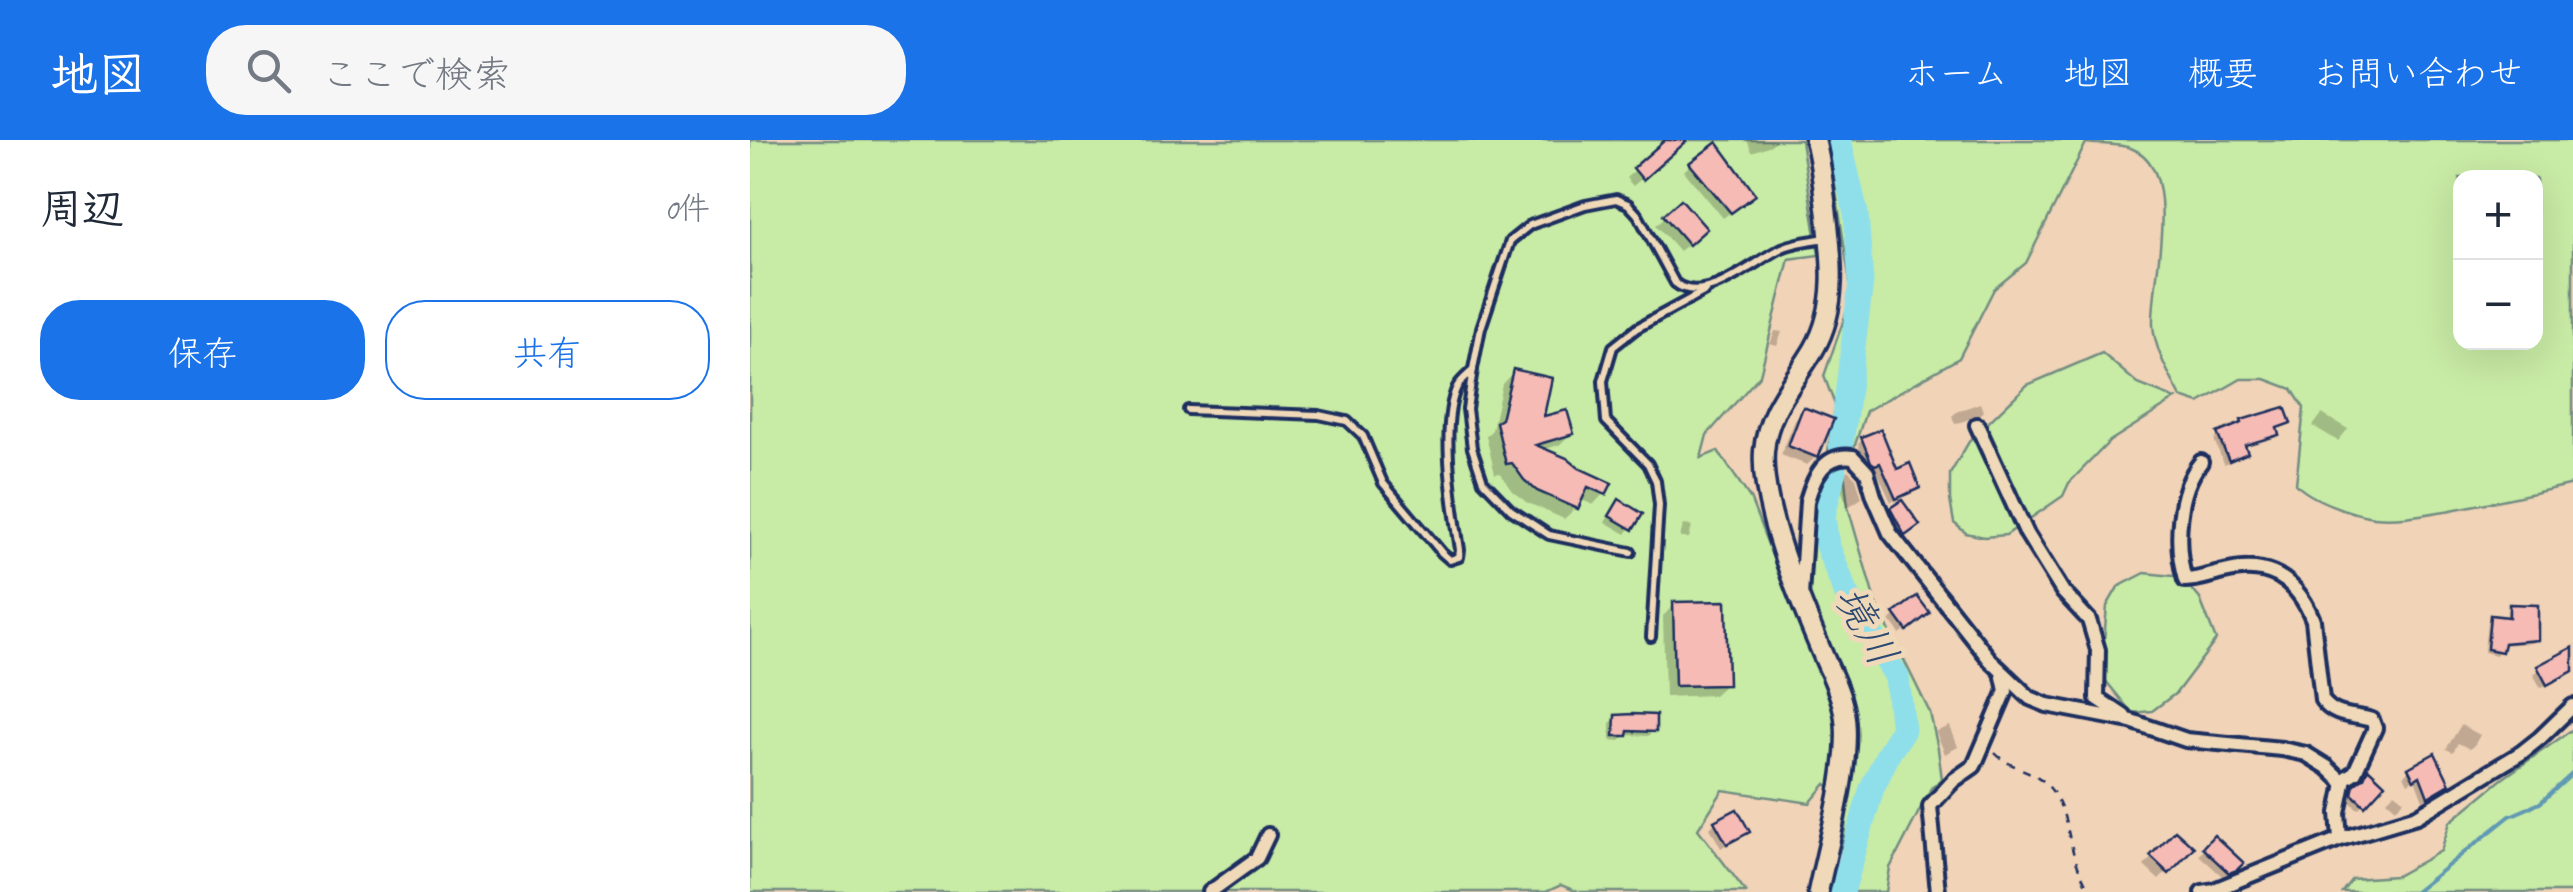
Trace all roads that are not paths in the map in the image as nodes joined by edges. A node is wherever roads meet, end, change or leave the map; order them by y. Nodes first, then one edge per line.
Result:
1 (1815, 140) edge
2 (1830, 238) junction
3 (1706, 290) junction
4 (1473, 369) junction
5 (1188, 410) dead end
6 (1977, 425) dead end
7 (2201, 462) dead end
8 (1631, 552) dead end
9 (1801, 602) junction
10 (1651, 637) dead end
11 (2002, 672) junction
12 (2573, 706) edge
13 (2131, 721) junction
14 (2342, 781) junction
15 (1268, 836) dead end
16 (2340, 838) junction
17 (1210, 892) edge
18 (1818, 892) edge
19 (1938, 892) edge
20 (2202, 892) edge

1 - 2 main road
2 - 3 lane
2 - 9 main road
3 - 4 lane
3 - 10 lane
4 - 5 lane
4 - 8 lane
6 - 13 street
7 - 14 street
9 - 11 street
9 - 18 main road
11 - 13 street
11 - 19 street
12 - 16 street
13 - 14 street
14 - 16 street
15 - 17 street
16 - 20 street

